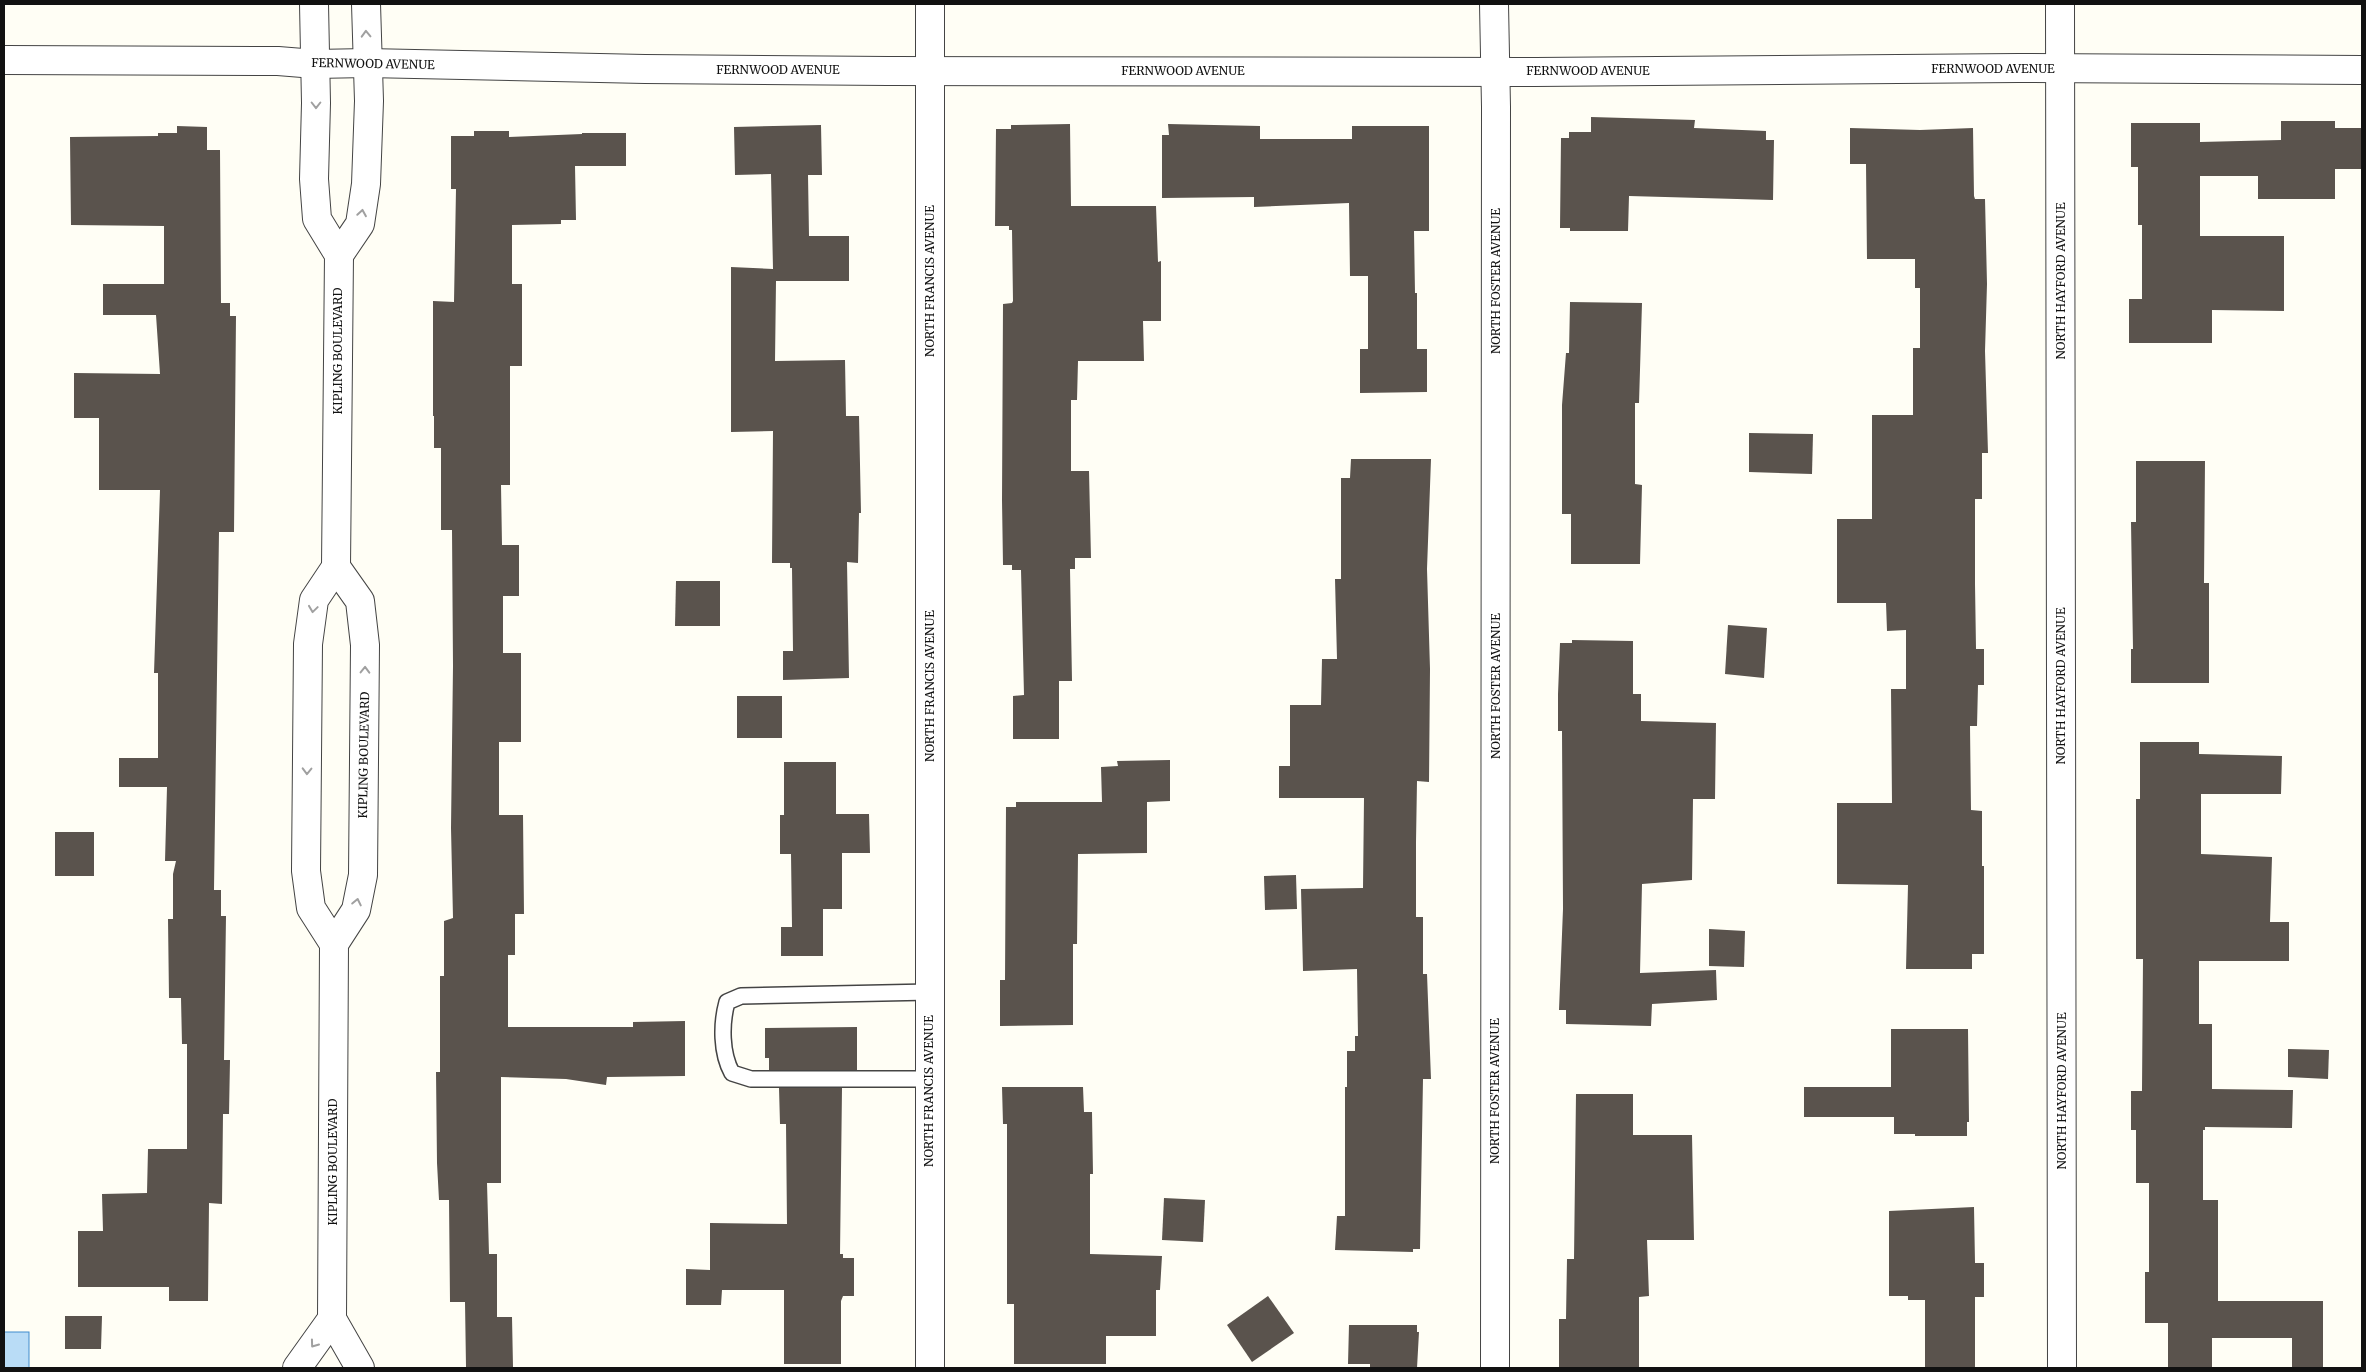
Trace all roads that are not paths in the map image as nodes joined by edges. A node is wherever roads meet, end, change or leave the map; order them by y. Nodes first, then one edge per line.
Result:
1 (314, 4) edge
2 (366, 4) edge
3 (930, 4) edge
4 (1494, 4) edge
5 (2060, 4) edge
6 (4, 60) edge
7 (367, 63) junction
8 (315, 64) junction
9 (2060, 70) junction
10 (2362, 70) edge
11 (931, 71) junction
12 (1495, 71) junction
13 (339, 255) junction
14 (336, 567) junction
15 (334, 944) junction
16 (930, 992) junction
17 (929, 1079) junction
18 (332, 1319) junction
19 (296, 1368) edge
20 (360, 1368) edge
21 (930, 1368) edge
22 (1495, 1368) edge
23 (2062, 1368) edge

1 - 8 street
7 -> 2 street
3 - 11 street, NORTH FRANCIS AVENUE
4 - 12 street, NORTH FOSTER AVENUE
5 - 9 street, NORTH HAYFORD AVENUE
6 - 8 street, FERNWOOD AVENUE
7 - 8 street, FERNWOOD AVENUE
7 - 11 street, FERNWOOD AVENUE
13 -> 7 street
8 -> 13 street
9 - 10 street, FERNWOOD AVENUE
9 - 12 street, FERNWOOD AVENUE
9 - 23 street, NORTH HAYFORD AVENUE
11 - 12 street, FERNWOOD AVENUE
11 - 16 street, NORTH FRANCIS AVENUE
12 - 22 street, NORTH FOSTER AVENUE
13 - 14 street, KIPLING BOULEVARD
14 -> 15 street
15 -> 14 street, KIPLING BOULEVARD
15 - 18 street, KIPLING BOULEVARD
16 - 17 street, NORTH FRANCIS AVENUE
16 - 17 lane
17 - 21 street, NORTH FRANCIS AVENUE
18 -> 19 street
18 - 20 street

